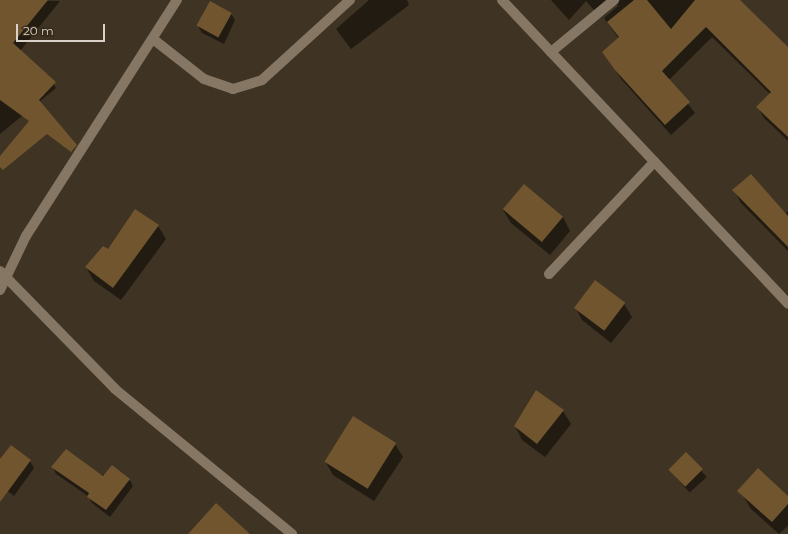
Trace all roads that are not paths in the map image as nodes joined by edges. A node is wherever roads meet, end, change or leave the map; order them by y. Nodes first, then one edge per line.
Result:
1 (177, 0) edge
2 (350, 0) edge
3 (502, 0) edge
4 (614, 0) edge
5 (153, 39) junction
6 (551, 52) junction
7 (654, 162) junction
8 (4, 274) edge
9 (549, 274) dead end
10 (0, 290) edge
11 (788, 304) edge
12 (292, 534) edge

1 - 5 street
2 - 5 street
3 - 6 street
4 - 6 street
5 - 8 street
6 - 7 street
7 - 9 street
7 - 11 street
8 - 10 street
8 - 12 street

